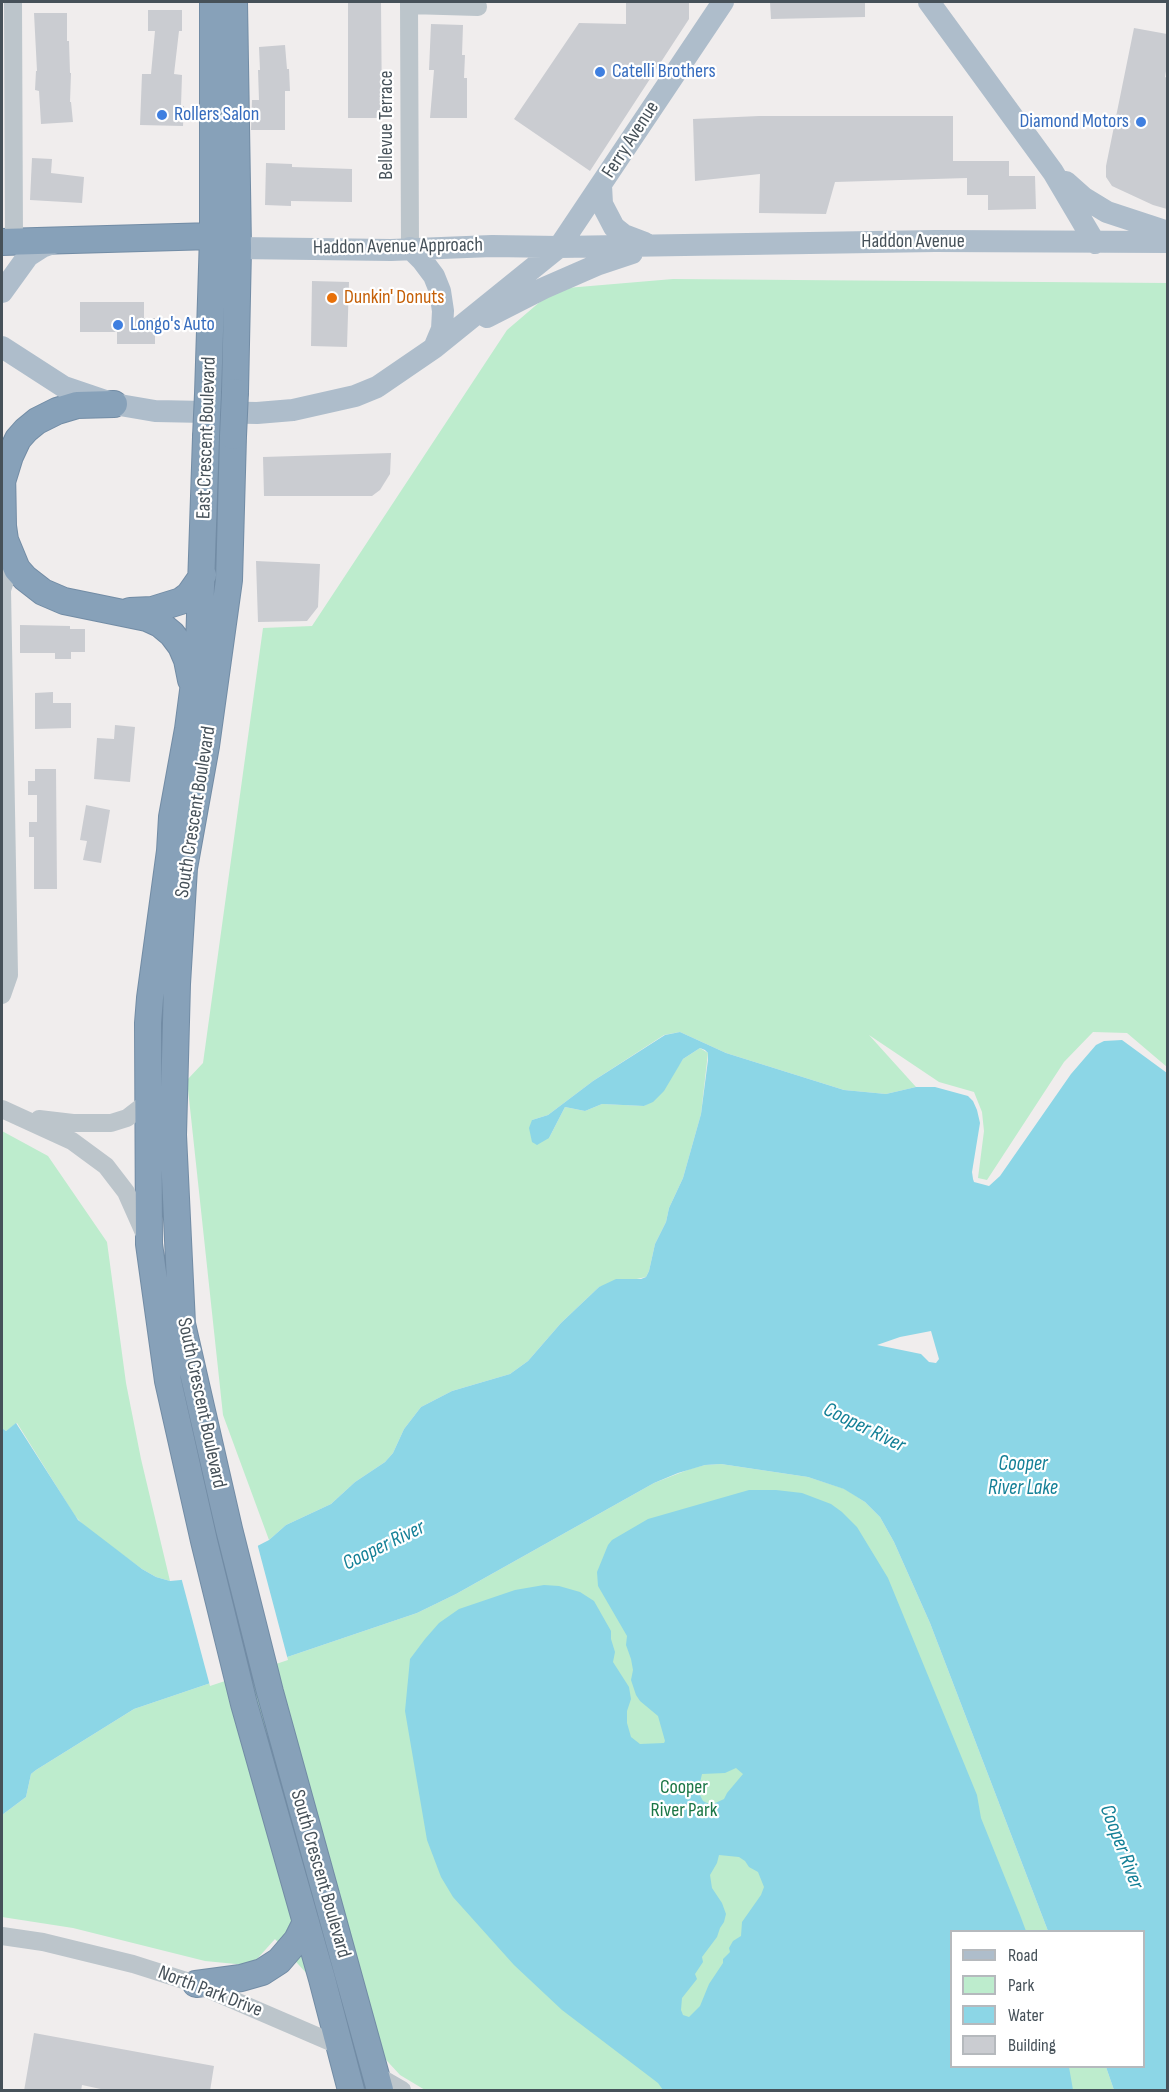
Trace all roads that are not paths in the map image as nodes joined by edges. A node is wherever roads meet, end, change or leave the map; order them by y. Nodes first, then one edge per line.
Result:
1 (13, 2) edge
2 (213, 2) edge
3 (234, 2) edge
4 (723, 2) edge
5 (929, 2) edge
6 (409, 3) edge
7 (478, 7) dead end
8 (1053, 172) junction
9 (601, 184) junction
10 (1167, 232) edge
11 (213, 236) junction
12 (61, 240) junction
13 (8, 242) edge
14 (1167, 242) edge
15 (1095, 243) junction
16 (658, 244) junction
17 (558, 247) junction
18 (238, 248) junction
19 (410, 248) junction
20 (7, 284) edge
21 (2, 347) edge
22 (434, 348) junction
23 (114, 404) junction
24 (2, 469) edge
25 (2, 482) edge
26 (12, 558) junction
27 (202, 575) junction
28 (2, 590) edge
29 (43, 592) junction
30 (117, 611) junction
31 (202, 693) junction
32 (188, 729) joint
33 (2, 995) edge
34 (149, 1101) junction
35 (2, 1109) edge
36 (20, 1116) junction
37 (149, 1244) junction
38 (306, 1922) junction
39 (2, 1936) edge
40 (196, 1984) junction
41 (340, 2046) junction
42 (378, 2083) edge
43 (351, 2091) edge
44 (402, 2091) edge

1 - 13 street
2 - 11 highway, East Crescent Boulevard
3 - 18 highway, East Crescent Boulevard
4 - 9 main road, Ferry Avenue
5 - 8 main road
6 - 7 street
6 - 19 street, Bellevue Terrace
8 - 10 main road
8 - 15 main road
9 - 16 main road
9 - 17 main road, Ferry Avenue
11 - 12 highway
11 - 27 highway, East Crescent Boulevard, bridge
12 - 13 highway
12 - 20 main road
13 - 20 main road
14 - 15 main road, Haddon Avenue
15 - 16 main road, Haddon Avenue
16 - 17 main road, Haddon Avenue
16 - 22 main road, Haddon Avenue
17 - 19 main road, Haddon Avenue Approach
17 - 22 main road, Haddon Avenue
18 - 19 main road, Haddon Avenue Approach
18 - 31 highway, East Crescent Boulevard, bridge
19 - 22 main road
21 - 23 main road, Haddon Avenue
22 - 23 main road, Haddon Avenue
23 - 25 highway
24 - 25 highway
25 - 26 highway
26 - 28 street
26 - 29 highway
27 - 30 highway
27 - 31 highway, East Crescent Boulevard
28 - 29 street
28 - 33 street
29 - 30 highway
30 - 31 highway
31 - 32 highway, East Crescent Boulevard
31 - 42 highway, South Crescent Boulevard
32 - 34 highway, South Crescent Boulevard
34 - 36 street
34 - 37 highway, South Crescent Boulevard
35 - 36 street
36 - 37 street
37 - 38 highway, South Crescent Boulevard
38 - 40 highway
38 - 41 highway, South Crescent Boulevard
39 - 40 street, North Park Drive
40 - 41 street, North Park Drive
41 - 42 highway, North Park Drive
41 - 43 highway, South Crescent Boulevard
42 - 44 street, North Park Drive

